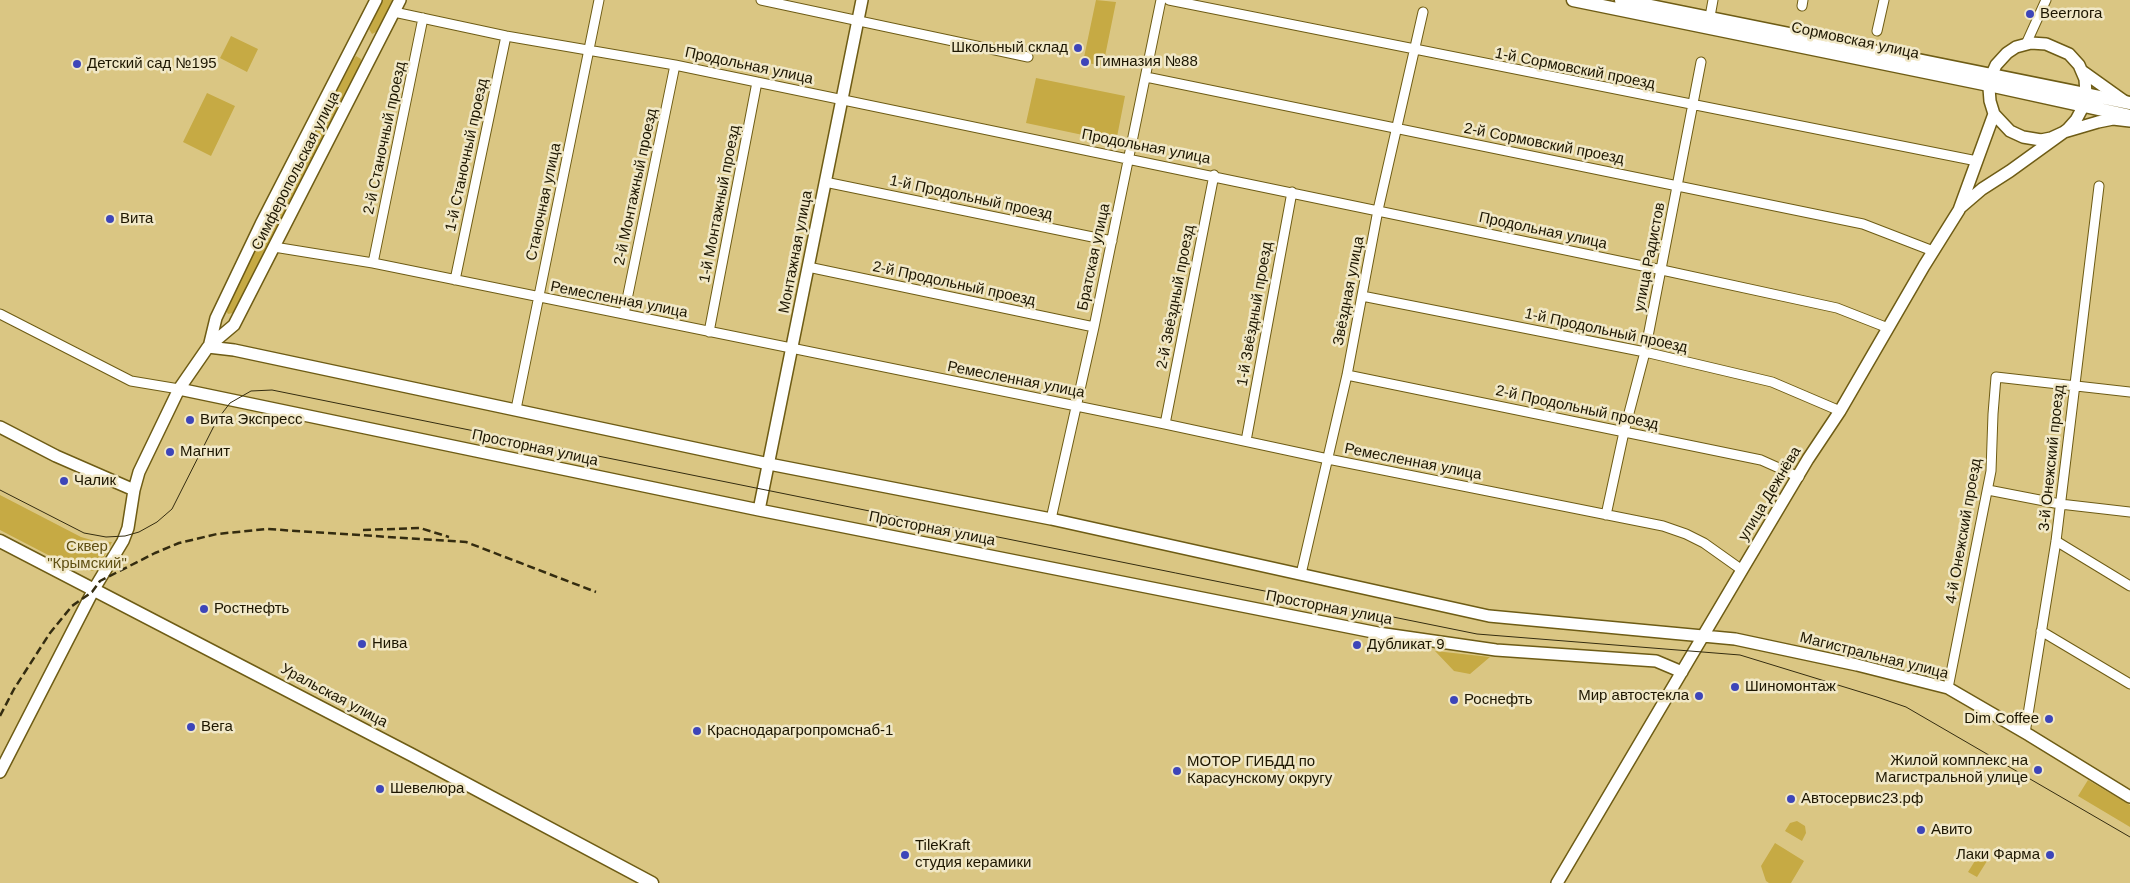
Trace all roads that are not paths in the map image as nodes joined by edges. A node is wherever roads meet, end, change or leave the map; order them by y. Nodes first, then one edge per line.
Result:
1 (376, 0) edge
2 (400, 0) edge
3 (599, 0) edge
4 (761, 0) edge
5 (862, 0) edge
6 (1161, 0) edge
7 (1169, 0) edge
8 (1573, 0) edge
9 (1621, 0) edge
10 (1713, 0) edge
11 (1884, 0) edge
12 (2046, 0) edge
13 (394, 12) junction
14 (1422, 12) dead end
15 (423, 18) junction
16 (858, 19) junction
17 (1709, 23) junction
18 (1876, 31) dead end
19 (506, 36) junction
20 (357, 38) junction
21 (2026, 44) junction
22 (376, 47) junction
23 (590, 49) junction
24 (1414, 50) junction
25 (1028, 57) dead end
26 (1701, 62) dead end
27 (675, 65) junction
28 (2081, 70) junction
29 (1146, 77) junction
30 (1990, 79) junction
31 (758, 82) junction
32 (842, 99) junction
33 (2085, 99) junction
34 (2128, 102) edge
35 (1692, 106) junction
36 (1994, 114) junction
37 (2130, 116) edge
38 (2130, 121) edge
39 (1396, 129) junction
40 (2064, 132) junction
41 (1128, 158) junction
42 (1977, 161) junction
43 (1214, 175) junction
44 (825, 182) junction
45 (1677, 185) junction
46 (2100, 186) dead end
47 (1292, 192) junction
48 (1378, 210) junction
49 (1959, 210) junction
50 (1112, 241) junction
51 (274, 247) junction
52 (1933, 251) junction
53 (373, 263) junction
54 (808, 267) junction
55 (1662, 270) junction
56 (455, 280) junction
57 (1362, 296) junction
58 (538, 298) junction
59 (0, 314) edge
60 (624, 314) junction
61 (1094, 327) junction
62 (1888, 328) junction
63 (709, 332) junction
64 (208, 348) junction
65 (792, 349) junction
66 (1645, 352) junction
67 (1347, 375) junction
68 (2074, 385) junction
69 (179, 389) junction
70 (2130, 392) edge
71 (1076, 407) junction
72 (516, 410) junction
73 (1840, 411) junction
74 (1166, 424) junction
75 (0, 427) edge
76 (1624, 432) junction
77 (1246, 441) junction
78 (1328, 460) junction
79 (769, 464) junction
80 (1799, 477) junction
81 (134, 490) junction
82 (1988, 490) junction
83 (2060, 504) junction
84 (760, 510) junction
85 (2130, 512) edge
86 (1606, 515) junction
87 (1052, 519) junction
88 (0, 541) edge
89 (2056, 541) junction
90 (0, 546) edge
91 (1742, 570) junction
92 (1301, 574) junction
93 (2130, 586) edge
94 (93, 590) junction
95 (2041, 631) junction
96 (1702, 637) junction
97 (1682, 672) junction
98 (2130, 684) edge
99 (1948, 688) junction
100 (2025, 732) junction
101 (0, 772) edge
102 (2130, 797) edge
103 (645, 883) edge
104 (652, 883) edge
105 (1557, 883) edge

1 - 20 street, Симферопольская улица
2 - 13 street, Симферопольская улица
3 - 23 street, Станочная улица
4 - 16 street
5 - 16 street, Монтажная улица
6 - 29 street, Братская улица
7 - 24 street, 1-й Сормовский проезд
8 - 17 main road, Сормовская улица
9 - 17 main road, Сормовская улица
10 - 17 street
11 - 18 street
12 - 21 street
13 - 15 street, Продольная улица
13 - 22 street, Симферопольская улица
14 - 24 street, Звёздная улица
15 - 19 street, Продольная улица
15 - 53 street, 2-й Станочный проезд
16 - 25 street
16 - 32 street, Монтажная улица
17 - 30 main road, Сормовская улица
19 - 23 street, Продольная улица
19 - 56 street, 1-й Станочный проезд
20 - 22 street
20 - 64 street, Симферопольская улица
21 - 28 street
21 - 30 street
22 - 51 street, Симферопольская улица
23 - 27 street, Продольная улица
23 - 58 street, Станочная улица
24 - 35 street, 1-й Сормовский проезд
24 - 39 street, Звёздная улица
26 - 35 street, улица Радистов
27 - 31 street, Продольная улица
27 - 60 street, 2-й Монтажный проезд
28 - 33 street
28 - 34 street
29 - 39 street, 2-й Сормовский проезд
29 - 41 street, Братская улица
30 - 33 main road, Сормовская улица
30 - 36 street
31 - 32 street, Продольная улица
31 - 63 street, 1-й Монтажный проезд
32 - 41 street, Продольная улица
32 - 44 street, Монтажная улица
33 - 34 main road, Сормовская улица
33 - 37 main road, Сормовская улица
33 - 40 street
35 - 42 street, 1-й Сормовский проезд
35 - 45 street, улица Радистов
36 - 40 street
36 - 42 street, улица Дежнёва
38 - 40 street
39 - 45 street, 2-й Сормовский проезд
39 - 48 street, Звёздная улица
40 - 49 street
41 - 43 street, Продольная улица
41 - 50 street, Братская улица
42 - 49 street, улица Дежнёва
43 - 47 street, Продольная улица
43 - 74 street, 2-й Звёздный проезд
44 - 50 street, 1-й Продольный проезд
44 - 54 street, Монтажная улица
45 - 52 street, 2-й Сормовский проезд
45 - 55 street, улица Радистов
46 - 68 street, 3-й Онежский проезд
47 - 48 street, Продольная улица
47 - 77 street, 1-й Звёздный проезд
48 - 55 street, Продольная улица
48 - 57 street, Звёздная улица
49 - 52 street, улица Дежнёва
50 - 61 street, Братская улица
51 - 53 street, Ремесленная улица
51 - 64 street, Симферопольская улица
52 - 62 street, улица Дежнёва
53 - 56 street, Ремесленная улица
54 - 61 street, 2-й Продольный проезд
54 - 65 street, Монтажная улица
55 - 62 street, Продольная улица
55 - 66 street, улица Радистов
56 - 58 street, Ремесленная улица
57 - 66 street, 1-й Продольный проезд
57 - 67 street, Звёздная улица
58 - 60 street, Ремесленная улица
58 - 72 street, Станочная улица
59 - 69 street
60 - 63 street, Ремесленная улица
61 - 71 street, Братская улица
62 - 73 street, улица Дежнёва
63 - 65 street, Ремесленная улица
64 - 69 street, Симферопольская улица
64 - 72 street, Просторная улица
65 - 71 street, Ремесленная улица
65 - 79 street, Монтажная улица
66 - 73 street, 1-й Продольный проезд
66 - 76 street, улица Радистов
67 - 76 street, 2-й Продольный проезд
67 - 78 street, Звёздная улица
68 - 70 street
68 - 82 street, 4-й Онежский проезд
68 - 83 street, 3-й Онежский проезд
69 - 81 street, Симферопольская улица
69 - 84 street, Просторная улица
71 - 74 street, Ремесленная улица
71 - 87 street, Братская улица
72 - 79 street, Просторная улица
73 - 80 street, улица Дежнёва
74 - 77 street, Ремесленная улица
75 - 81 street
76 - 80 street, 2-й Продольный проезд
76 - 86 street, улица Радистов
77 - 78 street, Ремесленная улица
78 - 86 street, Ремесленная улица
78 - 92 street, Звёздная улица
79 - 84 street, Монтажная улица
79 - 87 street, Просторная улица
80 - 91 street, улица Дежнёва
81 - 94 street, Симферопольская улица
82 - 83 street
82 - 99 street, 4-й Онежский проезд
83 - 85 street
83 - 89 street, 3-й Онежский проезд
84 - 97 street, Просторная улица
86 - 91 street, Ремесленная улица
87 - 92 street, Просторная улица
88 - 94 main road, Уральская улица
89 - 93 street
89 - 95 street, 3-й Онежский проезд
90 - 94 main road, Уральская улица
91 - 96 street, улица Дежнёва
92 - 96 street, Просторная улица
94 - 101 street, Симферопольская улица
94 - 103 main road, Уральская улица
94 - 104 main road, Уральская улица
95 - 98 street
95 - 100 street, 3-й Онежский проезд
96 - 97 street, улица Дежнёва
96 - 99 street, Магистральная улица
97 - 105 street, улица Дежнёва
99 - 100 street, Магистральная улица
100 - 102 street, Магистральная улица

